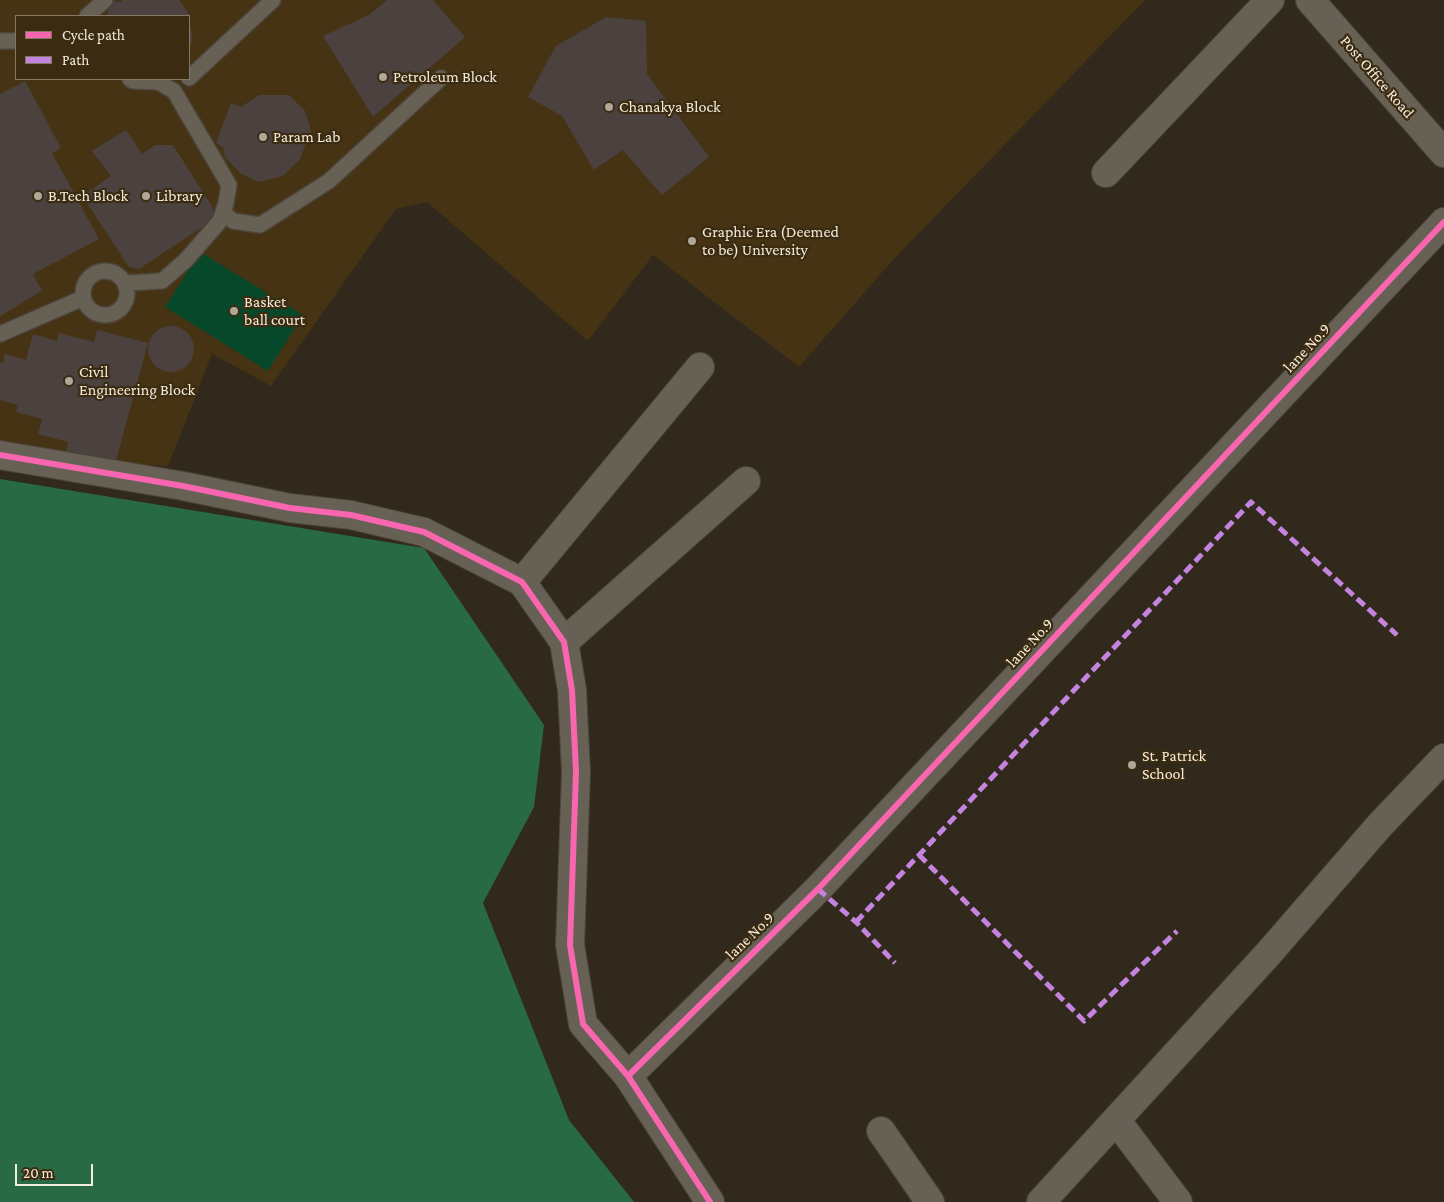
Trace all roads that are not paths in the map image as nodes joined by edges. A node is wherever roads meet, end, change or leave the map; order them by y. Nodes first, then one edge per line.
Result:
1 (105, 0) edge
2 (273, 0) edge
3 (1270, 0) edge
4 (1310, 0) edge
5 (87, 15) edge
6 (0, 41) edge
7 (15, 41) edge
8 (190, 76) edge
9 (441, 78) dead end
10 (132, 80) edge
11 (186, 80) edge
12 (174, 91) junction
13 (1444, 153) edge
14 (1106, 172) dead end
15 (223, 212) junction
16 (1444, 222) edge
17 (126, 283) junction
18 (83, 298) junction
19 (0, 334) edge
20 (700, 367) dead end
21 (0, 455) edge
22 (746, 481) dead end
23 (522, 582) junction
24 (564, 642) junction
25 (1444, 758) edge
26 (628, 1076) junction
27 (1116, 1120) junction
28 (881, 1131) dead end
29 (710, 1202) edge
30 (930, 1202) edge
31 (1042, 1202) edge
32 (1178, 1202) edge

1 - 5 lane
2 - 8 lane
3 - 14 street
4 - 13 street, Post Office Road
6 - 7 lane
9 - 15 lane
10 - 12 lane
11 - 12 lane
12 - 15 lane
15 - 17 lane
16 - 26 street, lane No.9
17 - 18 lane
17 - 18 lane
18 - 19 lane
20 - 23 street
21 - 23 street
22 - 24 street
23 - 24 street
24 - 26 street
25 - 27 street
26 - 29 street
27 - 31 street
27 - 32 street
28 - 30 street

